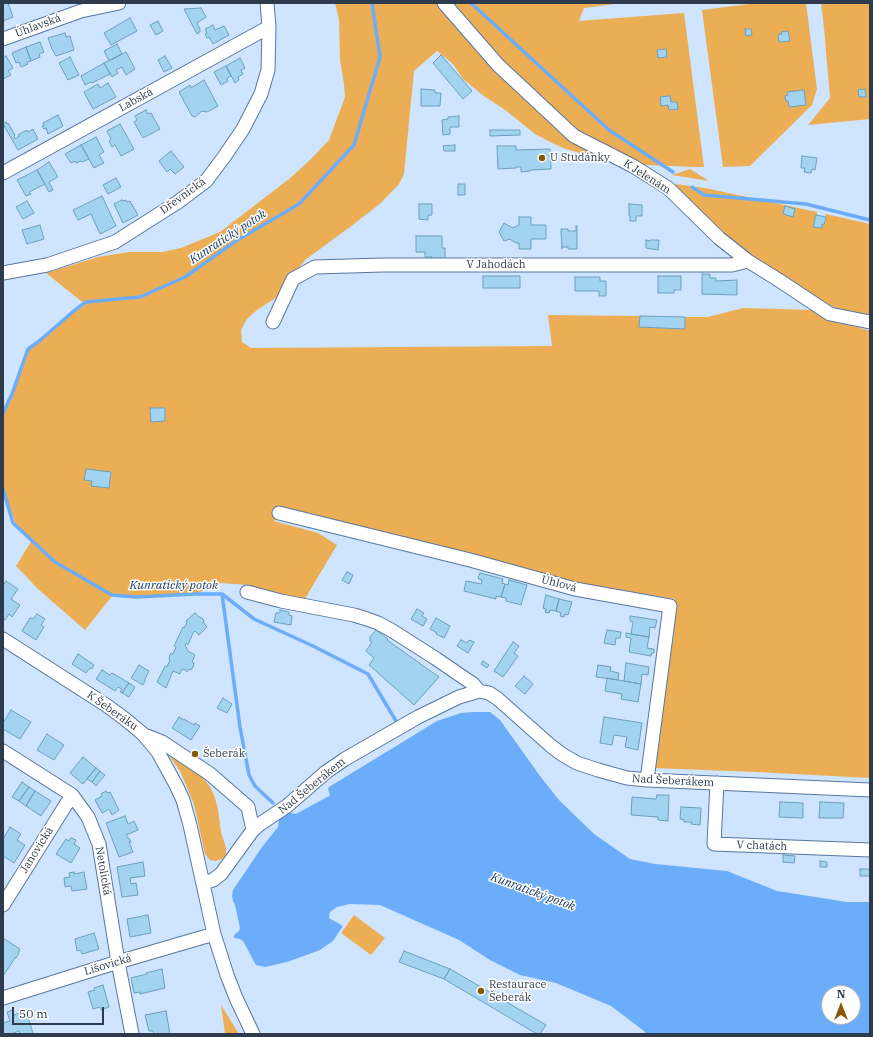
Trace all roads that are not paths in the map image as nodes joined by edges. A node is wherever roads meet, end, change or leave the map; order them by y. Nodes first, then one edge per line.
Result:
1 (119, 3) edge
2 (267, 3) edge
3 (444, 3) edge
4 (269, 27) junction
5 (3, 39) edge
6 (3, 173) edge
7 (748, 261) junction
8 (3, 273) edge
9 (273, 322) dead end
10 (870, 322) edge
11 (279, 513) dead end
12 (247, 592) dead end
13 (3, 639) edge
14 (479, 691) junction
15 (143, 734) junction
16 (3, 751) edge
17 (647, 780) junction
18 (717, 784) junction
19 (870, 790) edge
20 (72, 794) junction
21 (253, 830) junction
22 (870, 850) edge
23 (203, 883) junction
24 (3, 905) edge
25 (214, 934) junction
26 (118, 962) junction
27 (3, 998) edge
28 (132, 1034) edge
29 (253, 1034) edge

1 - 5 street, Úhlavská
2 - 4 street, Dřevnická
3 - 7 street, K Jelenám
4 - 6 street, Labská
4 - 8 street, Dřevnická
7 - 9 street, V Jahodách
7 - 10 street, K Jelenám
11 - 17 street, Úhlová
12 - 14 street, Nad Šeberákem
13 - 15 street, K Šeberáku
14 - 17 street, Nad Šeberákem
14 - 21 street, Nad Šeberákem
15 - 21 street
15 - 23 street, K Šeberáku
16 - 20 street, Netolická
17 - 18 street, Nad Šeberákem
18 - 19 street, Nad Šeberákem
18 - 22 street, V chatách
20 - 24 street, Janovická
20 - 26 street, Netolická
21 - 23 street
23 - 25 street, K Šeberáku
25 - 26 street, Lišovická
25 - 29 street, K Šeberáku
26 - 27 street, Lišovická
26 - 28 street, Netolická

